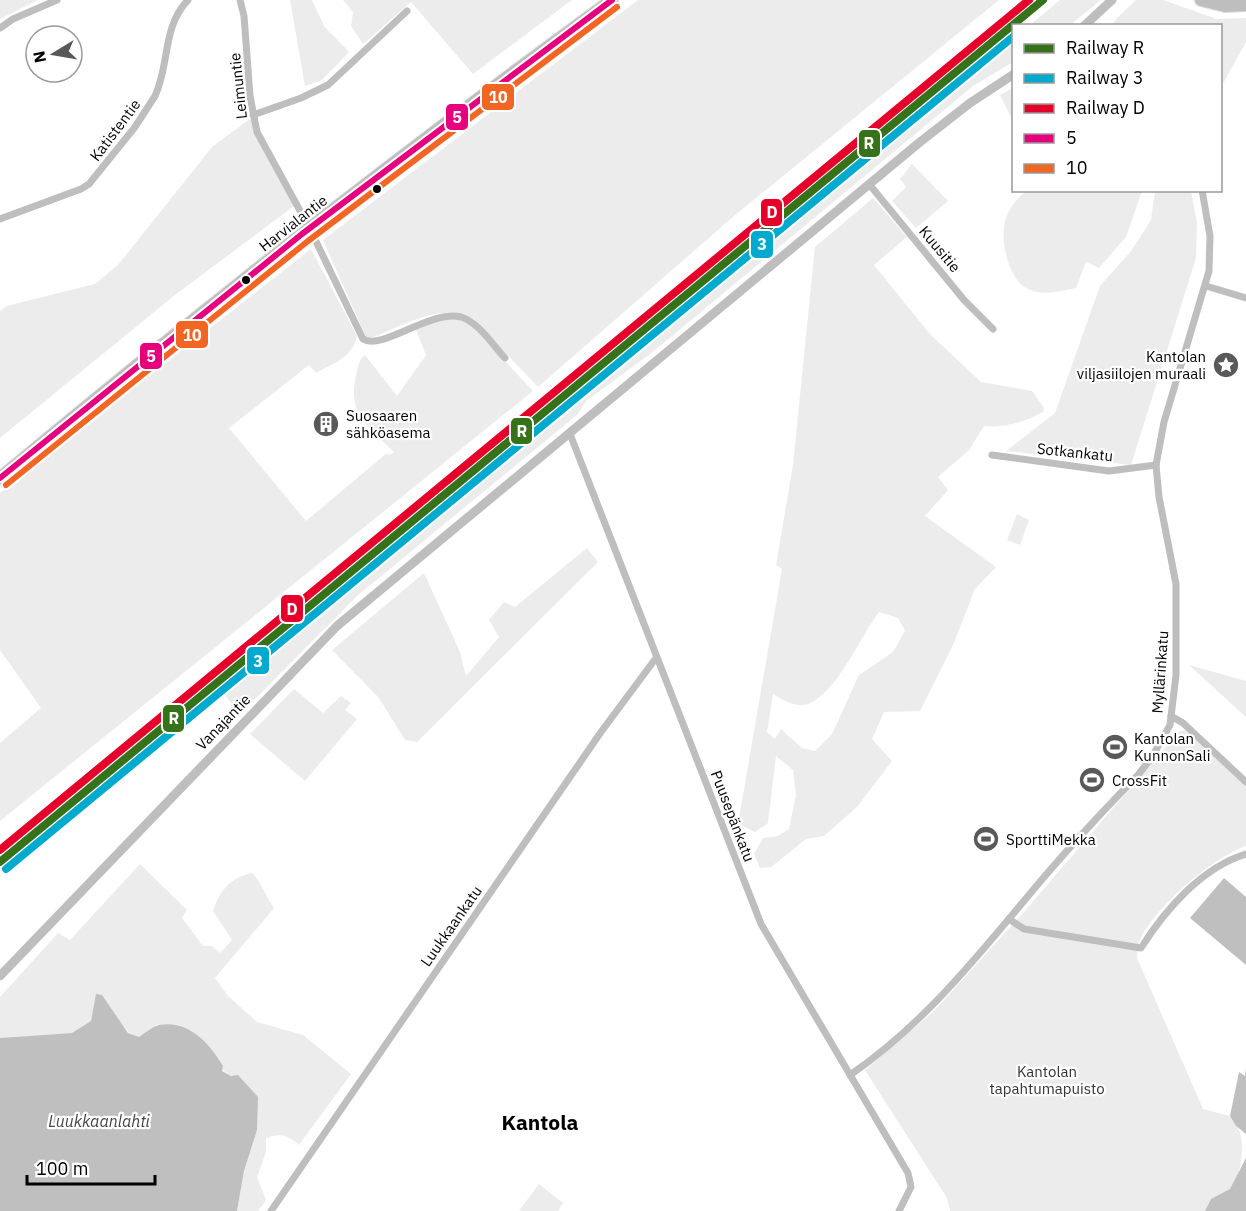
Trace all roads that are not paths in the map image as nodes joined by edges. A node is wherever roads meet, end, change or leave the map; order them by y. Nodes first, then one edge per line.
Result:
1 (57, 0) edge
2 (188, 0) edge
3 (240, 0) edge
4 (612, 0) edge
5 (1112, 0) edge
6 (1201, 0) edge
7 (1246, 5) edge
8 (407, 12) dead end
9 (1090, 24) edge
10 (0, 28) edge
11 (1012, 75) edge
12 (253, 115) junction
13 (869, 184) junction
14 (1202, 192) edge
15 (0, 219) edge
16 (310, 229) junction
17 (1206, 286) junction
18 (1246, 298) edge
19 (993, 329) dead end
20 (505, 358) dead end
21 (570, 434) junction
22 (993, 455) dead end
23 (1156, 465) junction
24 (0, 478) edge
25 (656, 658) junction
26 (1171, 716) junction
27 (1246, 782) edge
28 (1246, 854) edge
29 (1009, 919) junction
30 (0, 976) edge
31 (850, 1075) junction
32 (271, 1211) edge
33 (899, 1211) edge

1 - 10 street
2 - 15 street, Katistentie
3 - 12 street, Leimuntie
4 - 16 highway, Harvialantie
5 - 9 street
6 - 7 highway
8 - 12 street
11 - 13 street, Vanajantie
12 - 16 street, Leimuntie
13 - 19 street, Kuusitie
13 - 21 street, Vanajantie
14 - 17 street, Myllärinkatu
16 - 20 street, Leimuntie
16 - 24 highway, Harvialantie
17 - 18 street
17 - 23 street, Myllärinkatu
21 - 25 street, Puusepänkatu
21 - 30 street, Vanajantie
22 - 23 street, Sotkankatu
23 - 26 street, Myllärinkatu
25 - 31 street, Puusepänkatu
25 - 32 street, Luukkaankatu
26 - 27 street
26 - 29 street, Myllärinkatu
28 - 29 street
29 - 31 street, Myllärinkatu
31 - 33 street, Puusepänkatu

